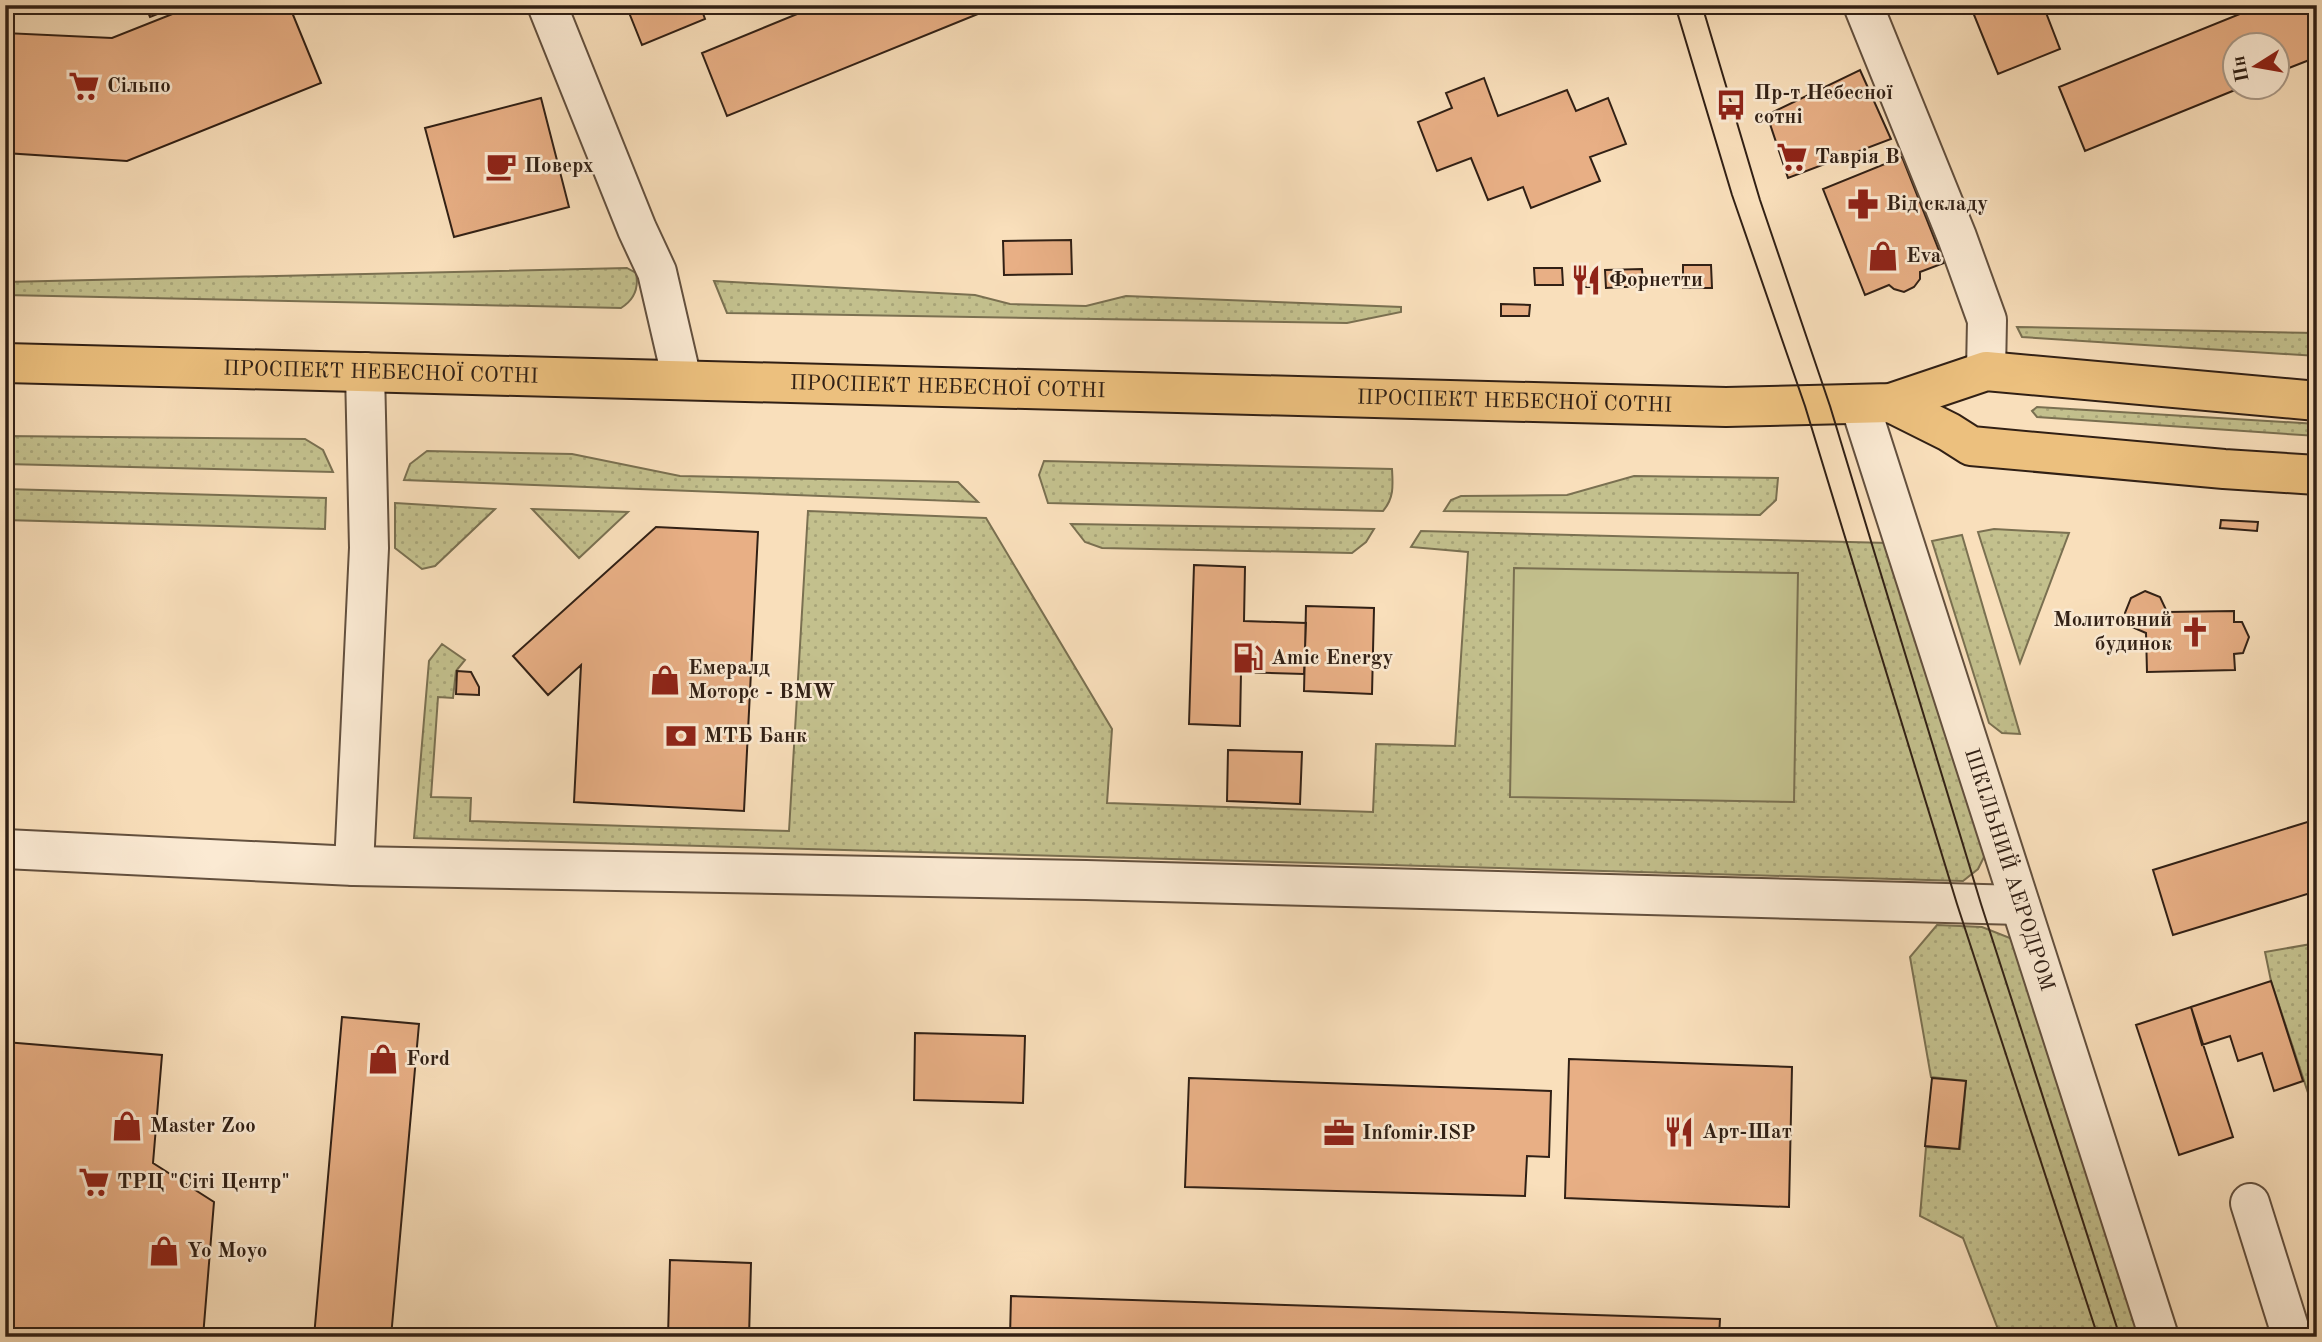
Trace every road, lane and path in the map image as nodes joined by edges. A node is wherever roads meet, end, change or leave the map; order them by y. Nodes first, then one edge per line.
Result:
1 (547, 5) edge
2 (1863, 5) edge
3 (5, 363) edge
4 (1986, 371) junction
5 (365, 372) junction
6 (682, 380) junction
7 (2317, 401) edge
8 (1876, 404) junction
9 (2317, 475) edge
10 (5, 849) edge
11 (354, 866) junction
12 (2020, 905) junction
13 (2250, 1203) dead end
14 (2159, 1337) edge
15 (2292, 1337) edge

1 - 6 street
2 - 4 street
3 - 5 main road, ПРОСПЕКТ НЕБЕСНОЇ СОТНІ
4 - 7 main road, ПРОСПЕКТ НЕБЕСНОЇ СОТНІ
4 - 8 main road, ПРОСПЕКТ НЕБЕСНОЇ СОТНІ
5 - 6 main road, ПРОСПЕКТ НЕБЕСНОЇ СОТНІ
5 - 11 street
6 - 8 main road, ПРОСПЕКТ НЕБЕСНОЇ СОТНІ
8 - 9 main road, ПРОСПЕКТ НЕБЕСНОЇ СОТНІ
8 - 12 street, ШКІЛЬНИЙ АЕРОДРОМ
10 - 11 street
11 - 12 street
12 - 14 street, ШКІЛЬНИЙ АЕРОДРОМ
13 - 15 street

